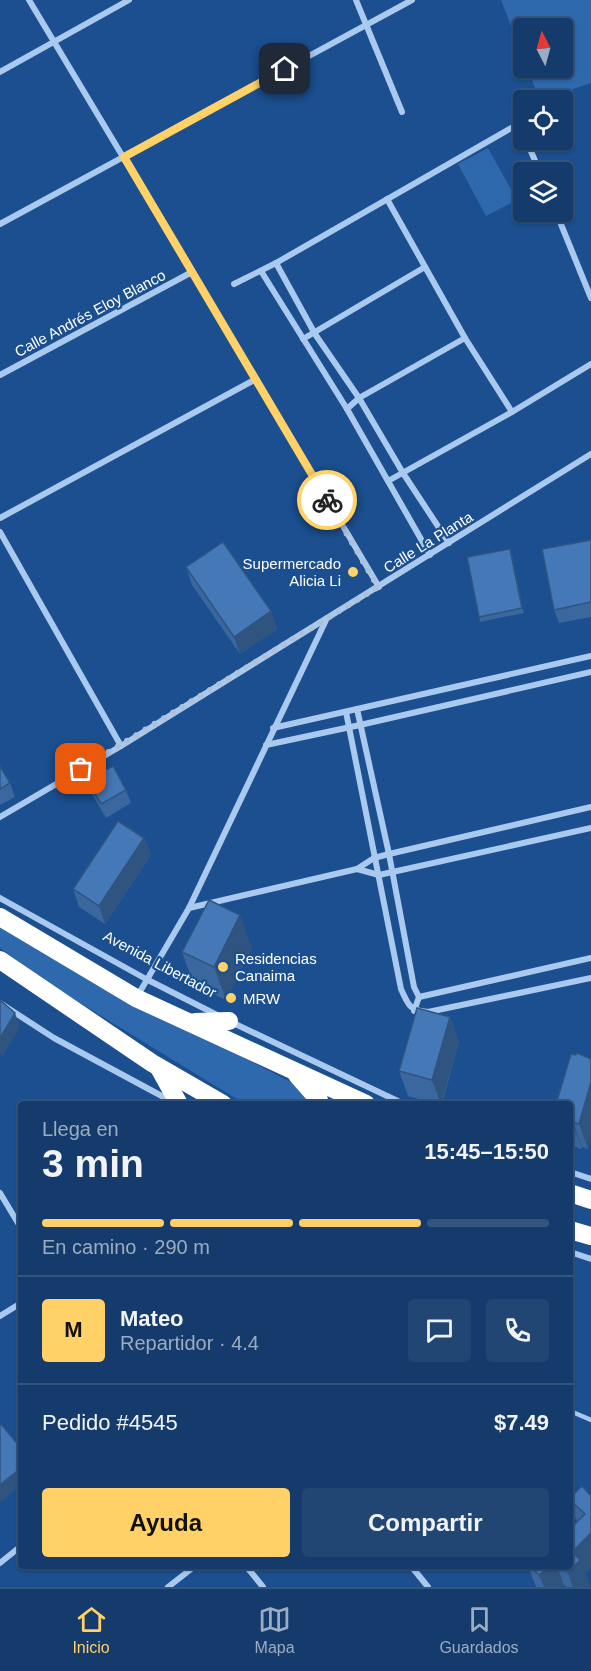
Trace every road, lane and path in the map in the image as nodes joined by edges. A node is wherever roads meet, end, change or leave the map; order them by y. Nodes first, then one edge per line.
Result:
1 (29, 0) edge
2 (129, 0) edge
3 (356, 0) edge
4 (412, 0) edge
5 (366, 25) junction
6 (53, 42) junction
7 (0, 72) edge
8 (402, 112) dead end
9 (513, 127) edge
10 (124, 157) junction
11 (387, 199) junction
12 (560, 222) edge
13 (0, 224) edge
14 (276, 263) junction
15 (425, 267) junction
16 (261, 271) junction
17 (192, 272) junction
18 (234, 284) dead end
19 (591, 298) edge
20 (315, 334) junction
21 (465, 338) junction
22 (303, 339) junction
23 (591, 364) edge
24 (0, 375) edge
25 (256, 379) junction
26 (359, 398) junction
27 (347, 409) junction
28 (512, 412) junction
29 (591, 454) edge
30 (403, 473) junction
31 (388, 481) junction
32 (0, 518) edge
33 (0, 532) edge
34 (449, 543) junction
35 (430, 555) junction
36 (378, 587) junction
37 (328, 617) junction
38 (591, 656) edge
39 (591, 672) edge
40 (357, 709) junction
41 (346, 712) junction
42 (360, 725) junction
43 (273, 728) junction
44 (349, 728) junction
45 (266, 745) junction
46 (121, 746) junction
47 (591, 807) edge
48 (0, 817) edge
49 (591, 828) edge
50 (389, 854) junction
51 (374, 858) junction
52 (357, 869) junction
53 (392, 872) junction
54 (379, 875) junction
55 (0, 898) edge
56 (189, 908) junction
57 (0, 917) edge
58 (591, 958) edge
59 (0, 960) edge
60 (146, 978) junction
61 (591, 978) edge
62 (419, 997) junction
63 (136, 998) junction
64 (0, 1003) edge
65 (414, 1011) junction
66 (229, 1021) junction
67 (191, 1022) junction
68 (158, 1066) junction
69 (292, 1071) junction
70 (172, 1101) edge
71 (176, 1101) edge
72 (218, 1101) edge
73 (319, 1101) edge
74 (359, 1101) edge
75 (398, 1101) edge
76 (573, 1173) edge
77 (591, 1179) edge
78 (0, 1192) edge
79 (573, 1194) edge
80 (591, 1200) edge
81 (18, 1223) edge
82 (573, 1231) edge
83 (591, 1236) edge
84 (573, 1253) edge
85 (591, 1259) edge
86 (18, 1305) edge
87 (0, 1316) edge
88 (573, 1412) edge
89 (591, 1420) edge
90 (584, 1504) edge
91 (573, 1515) edge
92 (18, 1548) edge
93 (0, 1563) edge
94 (191, 1569) edge
95 (248, 1569) edge
96 (413, 1569) edge
97 (168, 1587) edge
98 (263, 1587) edge
99 (428, 1587) edge

1 - 6 street
2 - 6 street
3 - 5 street
4 - 5 street
5 - 8 street
5 - 10 street
6 - 7 street
6 - 10 street
9 - 11 street
10 - 13 street
10 - 17 street
11 - 14 street
11 - 15 street
12 - 19 street
14 - 16 street
14 - 20 street
15 - 20 street
15 - 21 street
16 - 18 street
16 - 22 street
17 - 24 street, Calle Andrés Eloy Blanco
17 - 25 street
20 - 22 street
20 - 26 street
21 - 26 street
21 - 28 street
22 - 27 street
23 - 28 street
25 - 32 street
25 - 36 street
26 - 27 street
26 - 30 street
27 - 31 street
28 - 30 street
29 - 34 street, Calle La Planta
30 - 31 street
30 - 34 street
31 - 35 street
33 - 46 street
34 - 35 street, Calle La Planta
35 - 36 street, Calle La Planta
36 - 37 street, Calle La Planta
37 - 43 street
37 - 46 street, Calle La Planta
38 - 40 street
39 - 42 street
40 - 41 street
40 - 42 street
41 - 43 street
41 - 44 street
42 - 44 street
42 - 50 street
43 - 45 street
44 - 45 street
44 - 51 street
45 - 56 street
46 - 48 street, Calle La Planta
47 - 50 street
49 - 53 street
50 - 51 street
50 - 53 street
51 - 52 street
51 - 54 street
52 - 54 street
52 - 56 street
53 - 54 street
53 - 62 street
54 - 65 street
55 - 60 street, Avenida Libertador
56 - 60 street
57 - 63 highway
58 - 62 street
59 - 68 highway
60 - 63 street
60 - 66 street, Avenida Libertador
61 - 65 street
62 - 65 street
63 - 67 highway
64 - 70 street
66 - 67 highway
66 - 75 street, Avenida Libertador
67 - 69 highway
68 - 71 highway
68 - 72 highway
69 - 73 highway
69 - 74 highway
76 - 77 street
78 - 81 street
79 - 80 highway
82 - 83 highway
84 - 85 street
86 - 87 street
88 - 89 lane
90 - 91 lane
92 - 93 street
94 - 97 street
95 - 98 street
96 - 99 street

